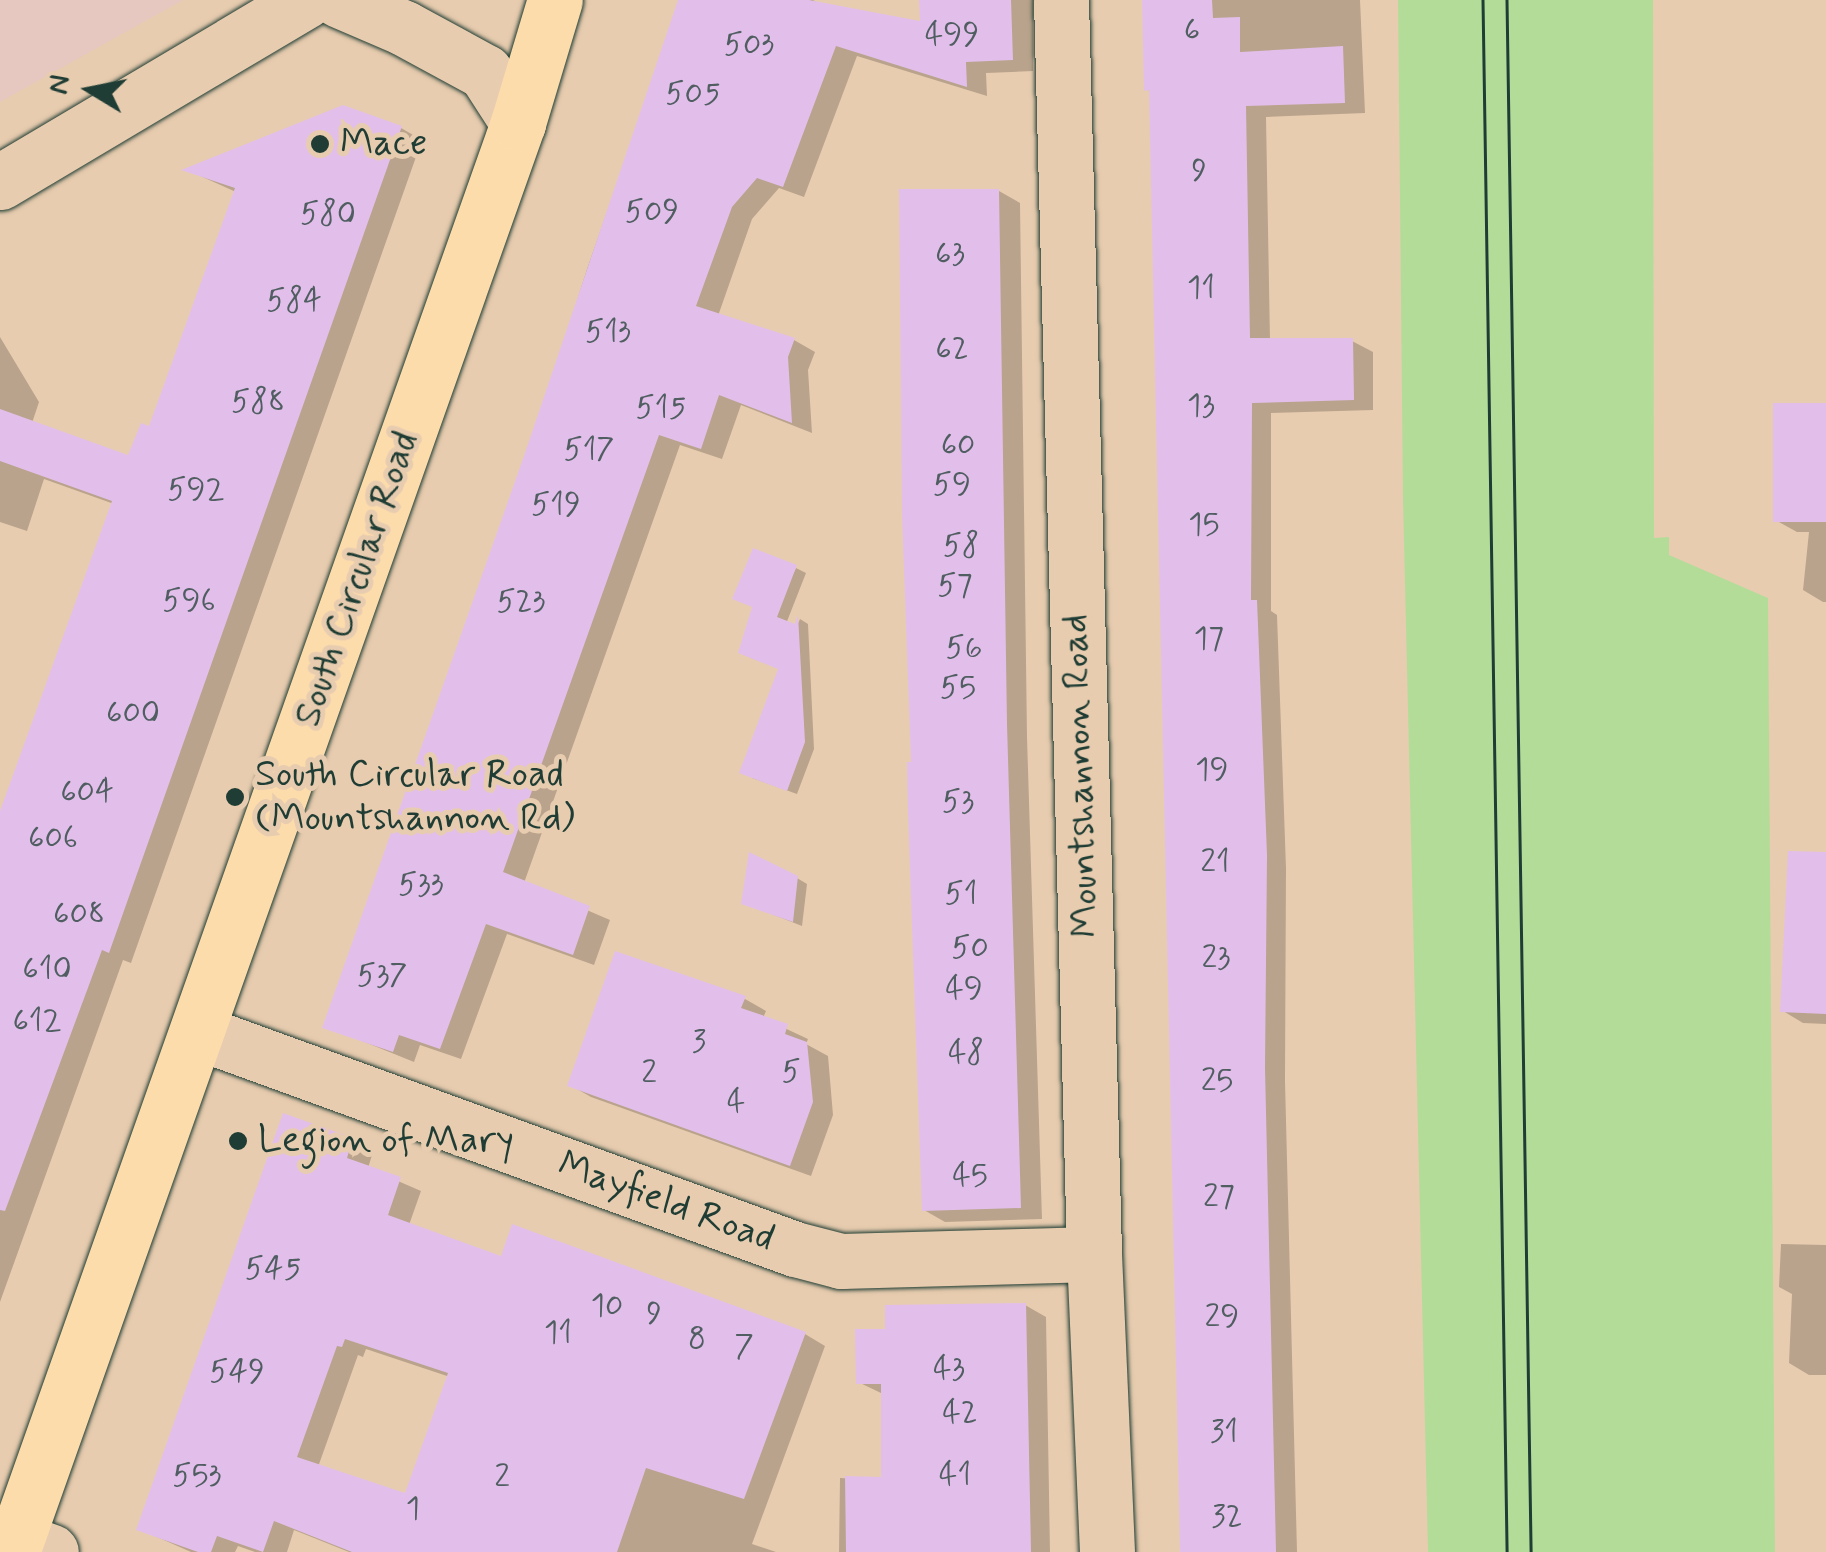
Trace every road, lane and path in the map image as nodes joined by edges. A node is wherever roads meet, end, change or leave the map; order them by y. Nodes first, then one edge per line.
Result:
1 (306, 0) edge
2 (339, 0) edge
3 (555, 0) edge
4 (1061, 0) edge
5 (518, 123) junction
6 (0, 182) edge
7 (198, 1032) junction
8 (1094, 1254) junction
9 (26, 1548) edge
10 (1107, 1552) edge

1 - 6 street
2 - 5 street
3 - 5 main road, South Circular Road
4 - 8 street, Mountshannon Road
5 - 7 main road, South Circular Road
7 - 8 street, Mayfield Road
7 - 9 main road, South Circular Road
8 - 10 street, Mountshannon Road

